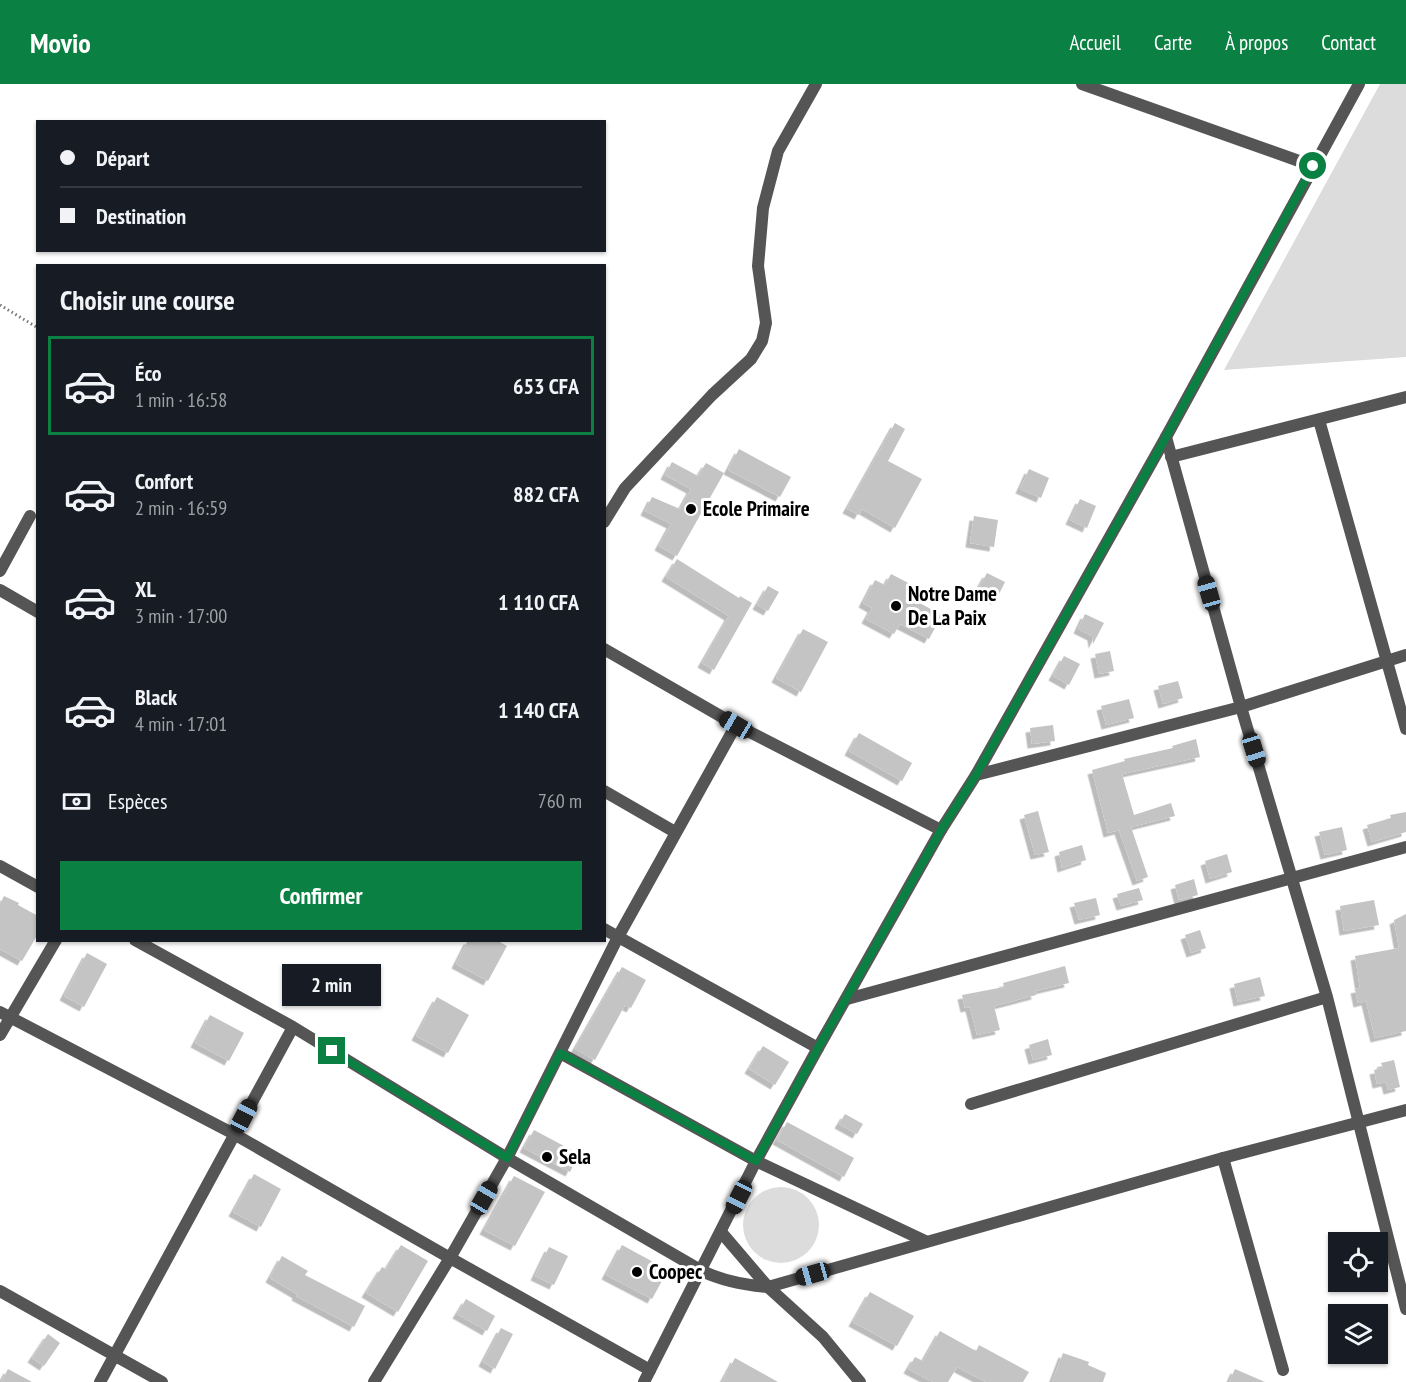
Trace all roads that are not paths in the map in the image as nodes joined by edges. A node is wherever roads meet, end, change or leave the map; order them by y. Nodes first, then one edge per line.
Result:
1 (816, 84) edge
2 (1082, 84) edge
3 (1359, 84) edge
4 (1313, 166) junction
5 (1406, 397) edge
6 (1319, 420) junction
7 (1166, 437) junction
8 (1171, 457) junction
9 (30, 516) dead end
10 (606, 519) edge
11 (0, 571) edge
12 (0, 590) edge
13 (36, 611) edge
14 (606, 650) edge
15 (1406, 655) edge
16 (1386, 660) junction
17 (1241, 707) junction
18 (736, 725) junction
19 (1406, 729) edge
20 (976, 775) junction
21 (606, 792) edge
22 (941, 830) junction
23 (675, 832) junction
24 (1406, 847) edge
25 (0, 866) edge
26 (1292, 879) junction
27 (36, 886) edge
28 (606, 930) edge
29 (618, 937) junction
30 (55, 942) edge
31 (139, 942) edge
32 (1327, 997) junction
33 (846, 999) junction
34 (5, 1015) edge
35 (293, 1027) junction
36 (0, 1035) edge
37 (818, 1048) junction
38 (560, 1053) junction
39 (971, 1104) dead end
40 (1406, 1110) edge
41 (1360, 1123) junction
42 (234, 1134) junction
43 (507, 1158) junction
44 (1223, 1158) junction
45 (756, 1161) junction
46 (721, 1232) junction
47 (925, 1242) junction
48 (450, 1258) junction
49 (702, 1271) junction
50 (768, 1287) junction
51 (0, 1291) edge
52 (1406, 1309) edge
53 (114, 1356) junction
54 (650, 1370) junction
55 (1282, 1370) dead end
56 (100, 1382) edge
57 (162, 1382) edge
58 (374, 1382) edge
59 (644, 1382) edge
60 (860, 1382) edge

1 - 10 street
2 - 4 street
3 - 4 street
4 - 7 street
5 - 6 street
6 - 8 street
6 - 16 street
7 - 8 street
7 - 20 street
8 - 17 street
9 - 11 street
12 - 13 street
14 - 18 street
15 - 16 street
16 - 17 street
16 - 19 street
17 - 20 street
17 - 26 street
18 - 22 street
18 - 23 street
20 - 22 street
21 - 23 street
22 - 33 street
23 - 29 street
24 - 26 street
25 - 27 street
26 - 32 street
26 - 33 street
28 - 29 street
29 - 37 street
29 - 38 street
30 - 34 street
31 - 35 street
32 - 39 street
32 - 41 street
33 - 37 street
34 - 36 street
34 - 42 street
35 - 42 street
35 - 43 street
37 - 45 street
38 - 43 street
38 - 45 street
40 - 41 street
41 - 44 street
41 - 52 street
42 - 48 street
42 - 53 street
43 - 48 street
43 - 49 street
44 - 47 street
44 - 55 street
45 - 46 street
45 - 47 street
46 - 49 street
46 - 50 street
47 - 50 street
48 - 54 street
48 - 58 street
49 - 50 street
49 - 54 street
50 - 60 street
51 - 53 street
53 - 56 street
53 - 57 street
54 - 59 street

